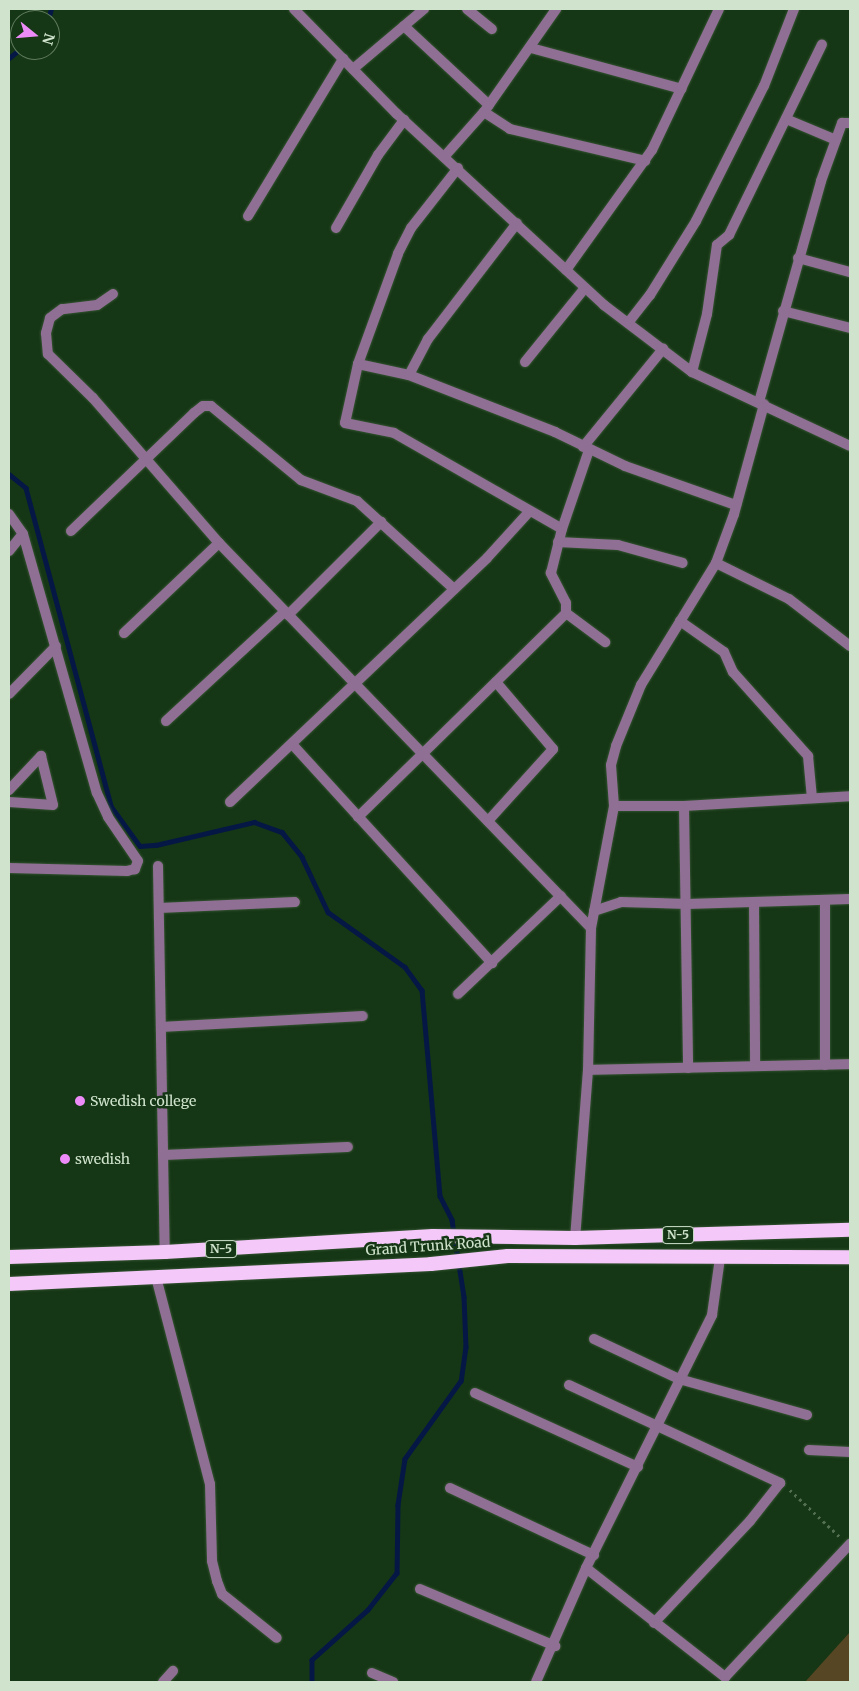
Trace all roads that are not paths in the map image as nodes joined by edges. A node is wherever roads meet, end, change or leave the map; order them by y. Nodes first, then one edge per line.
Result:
1 (294, 9) edge
2 (424, 9) edge
3 (467, 9) edge
4 (556, 9) edge
5 (719, 9) edge
6 (794, 9) edge
7 (404, 26) junction
8 (492, 29) dead end
9 (822, 44) dead end
10 (531, 48) junction
11 (343, 59) junction
12 (353, 69) junction
13 (682, 89) junction
14 (487, 109) junction
15 (786, 119) junction
16 (404, 120) junction
17 (850, 123) edge
18 (836, 140) junction
19 (444, 157) junction
20 (645, 161) junction
21 (458, 168) junction
22 (248, 216) dead end
23 (517, 223) junction
24 (336, 228) dead end
25 (798, 258) junction
26 (566, 270) junction
27 (850, 272) edge
28 (586, 288) junction
29 (113, 294) dead end
30 (783, 311) junction
31 (628, 323) junction
32 (850, 328) edge
33 (663, 350) junction
34 (525, 362) dead end
35 (358, 364) junction
36 (692, 372) junction
37 (409, 375) junction
38 (761, 403) junction
39 (850, 442) edge
40 (586, 449) junction
41 (146, 458) junction
42 (736, 505) junction
43 (529, 512) junction
44 (12, 517) edge
45 (381, 522) junction
46 (9, 529) edge
47 (562, 529) junction
48 (71, 531) dead end
49 (23, 534) junction
50 (558, 542) junction
51 (218, 543) junction
52 (9, 551) edge
53 (683, 563) dead end
54 (716, 563) junction
55 (454, 589) junction
56 (286, 613) junction
57 (566, 613) junction
58 (680, 621) junction
59 (124, 633) dead end
60 (605, 642) dead end
61 (56, 646) junction
62 (850, 646) edge
63 (496, 682) junction
64 (355, 685) junction
65 (9, 694) edge
66 (166, 721) dead end
67 (292, 744) junction
68 (422, 755) junction
69 (9, 790) edge
70 (850, 796) edge
71 (812, 798) junction
72 (9, 802) edge
73 (230, 802) dead end
74 (614, 806) junction
75 (684, 806) junction
76 (358, 817) junction
77 (488, 821) junction
78 (158, 866) dead end
79 (9, 868) edge
80 (561, 896) junction
81 (850, 899) edge
82 (825, 900) junction
83 (295, 902) dead end
84 (754, 902) junction
85 (687, 904) junction
86 (158, 908) junction
87 (594, 911) junction
88 (591, 928) junction
89 (492, 963) junction
90 (458, 994) dead end
91 (363, 1016) dead end
92 (161, 1027) junction
93 (850, 1064) edge
94 (755, 1065) junction
95 (825, 1065) junction
96 (688, 1068) junction
97 (588, 1070) junction
98 (348, 1147) dead end
99 (163, 1155) junction
100 (850, 1230) edge
101 (576, 1238) junction
102 (165, 1252) junction
103 (9, 1257) edge
104 (850, 1257) edge
105 (720, 1258) junction
106 (156, 1277) junction
107 (9, 1284) edge
108 (594, 1339) dead end
109 (679, 1379) junction
110 (569, 1385) dead end
111 (475, 1393) dead end
112 (807, 1415) dead end
113 (658, 1424) junction
114 (809, 1450) dead end
115 (850, 1452) edge
116 (638, 1467) junction
117 (450, 1488) dead end
118 (849, 1544) edge
119 (594, 1555) junction
120 (586, 1568) junction
121 (420, 1589) dead end
122 (654, 1623) junction
123 (277, 1638) dead end
124 (555, 1646) junction
125 (173, 1671) dead end
126 (372, 1673) dead end
127 (163, 1682) edge
128 (393, 1682) edge
129 (536, 1682) edge

1 - 11 street
2 - 7 street
3 - 8 street
4 - 10 street
5 - 13 street
6 - 31 street
7 - 12 street
7 - 14 street
9 - 15 street
10 - 13 street
10 - 14 street
11 - 12 street
11 - 22 street
12 - 16 street
13 - 20 street
14 - 19 street
14 - 20 street
15 - 18 street
15 - 36 street
16 - 19 street
16 - 24 street
17 - 18 street
18 - 25 street
19 - 21 street
20 - 26 street
21 - 23 street
21 - 35 street
23 - 26 street
23 - 37 street
25 - 27 street
25 - 30 street
26 - 28 street
28 - 31 street
28 - 34 street
29 - 41 street
30 - 32 street
30 - 38 street
31 - 33 street
33 - 36 street
33 - 40 street
35 - 37 street
35 - 43 street
36 - 38 street
37 - 40 street
38 - 39 street
38 - 42 street
40 - 42 street
40 - 47 street
41 - 45 street
41 - 48 street
41 - 51 street
42 - 54 street
43 - 47 street
43 - 55 street
44 - 46 street
44 - 49 street
45 - 55 street
45 - 56 street
47 - 50 street
49 - 52 street
49 - 61 street
50 - 53 street
50 - 57 street
51 - 56 street
51 - 59 street
54 - 58 street
54 - 62 street
55 - 64 street
56 - 64 street
56 - 66 street
57 - 60 street
57 - 63 street
58 - 71 street
58 - 74 street
61 - 65 street
61 - 79 street
63 - 68 street
63 - 77 street
64 - 67 street
64 - 68 street
67 - 73 street
67 - 76 street
68 - 76 street
68 - 77 street
69 - 72 street
70 - 71 street
71 - 75 street
74 - 75 street
74 - 87 street
75 - 85 street
76 - 89 street
77 - 80 street
78 - 86 street
80 - 88 street
80 - 89 street
81 - 82 street
82 - 84 street
82 - 95 street
83 - 86 street
84 - 85 street
84 - 94 street
85 - 87 street
85 - 96 street
86 - 92 street
87 - 88 street
88 - 97 street
89 - 90 street
91 - 92 street
92 - 99 street
93 - 95 street
94 - 95 street
94 - 96 street
96 - 97 street
97 - 101 street
98 - 99 street
99 - 102 street
100 - 101 highway, Grand Trunk Road / N-5
101 - 102 highway, Grand Trunk Road / N-5
102 - 103 highway, Grand Trunk Road / N-5
104 - 105 highway, Grand Trunk Road / N-5
105 - 106 highway, Grand Trunk Road / N-5
105 - 109 street
106 - 107 highway, Grand Trunk Road / N-5
106 - 123 street
108 - 109 street
109 - 112 street
109 - 113 street
110 - 113 street
111 - 116 street
113 - 116 street
113 - 122 street
114 - 115 street
116 - 119 street
117 - 119 street
118 - 122 street
119 - 120 street
120 - 122 street
120 - 124 street
121 - 124 street
124 - 129 street
125 - 127 street
126 - 128 street

